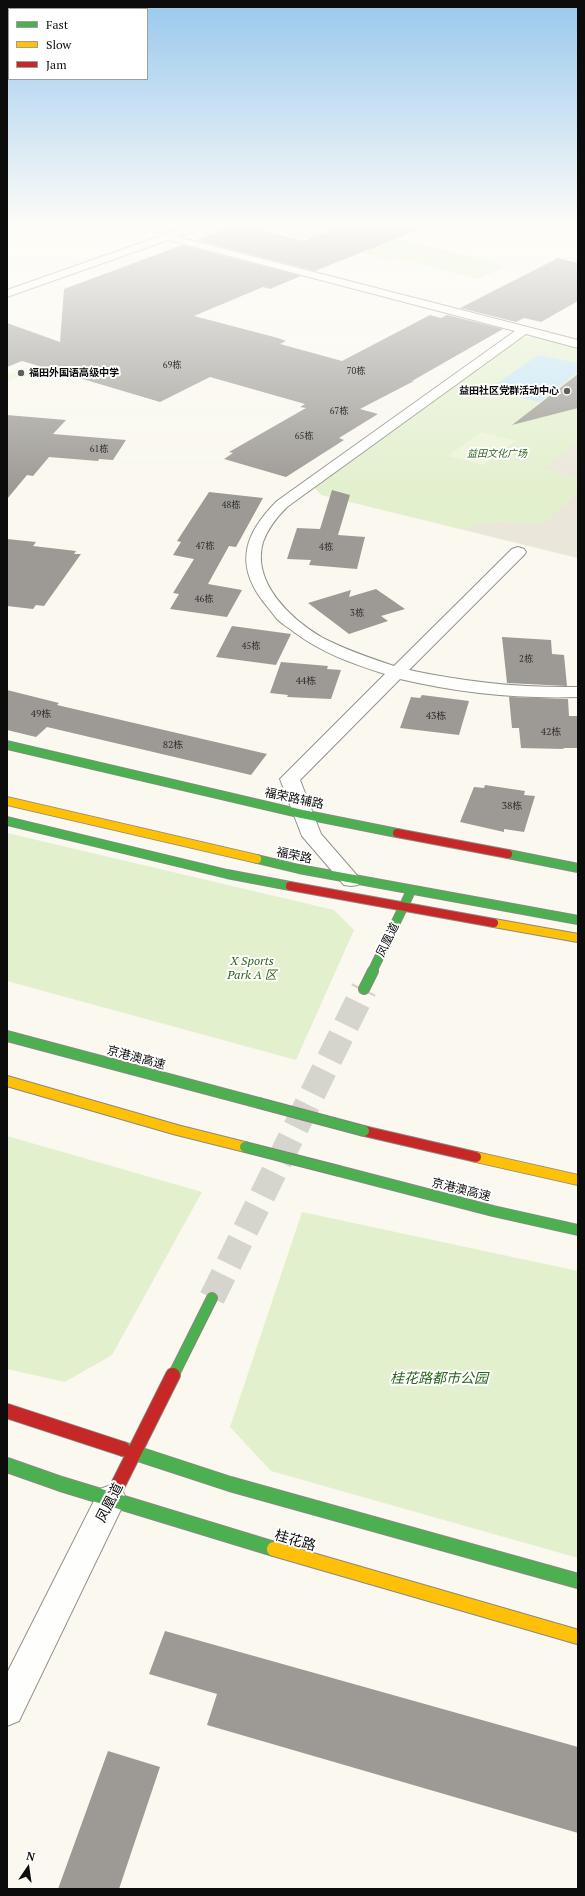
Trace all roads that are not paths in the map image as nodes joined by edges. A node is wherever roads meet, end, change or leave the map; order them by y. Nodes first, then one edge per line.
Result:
1 (453, 312) edge
2 (523, 331) junction
3 (578, 344) edge
4 (518, 552) dead end
5 (397, 673) junction
6 (578, 692) edge
7 (7, 745) edge
8 (7, 801) edge
9 (302, 814) junction
10 (7, 821) edge
11 (578, 868) edge
12 (351, 880) junction
13 (412, 890) junction
14 (404, 907) junction
15 (578, 920) edge
16 (578, 938) edge
17 (364, 989) tunnel mouth
18 (7, 1036) edge
19 (7, 1081) edge
20 (578, 1180) edge
21 (578, 1230) edge
22 (212, 1298) tunnel mouth
23 (7, 1411) edge
24 (135, 1453) junction
25 (7, 1465) edge
26 (111, 1499) junction
27 (578, 1581) edge
28 (578, 1637) edge
29 (7, 1709) edge

1 - 2 street
2 - 3 street
2 - 5 street
4 - 5 street
5 - 6 street
5 - 9 street
7 - 9 main road, 福荣路辅路
8 - 12 main road, 福荣路
9 - 11 main road, 福荣路辅路
9 - 12 street
10 - 14 main road
12 - 13 main road, 福荣路
13 - 14 main road, 凤凰道
13 - 15 main road, 福荣路
14 - 16 main road
14 - 17 main road, 凤凰道
18 - 20 main road, 京港澳高速, bridge
19 - 21 main road, 京港澳高速, bridge
22 - 24 main road, 凤凰道
23 - 24 main road
24 - 26 main road, 凤凰道
24 - 27 main road
25 - 26 main road, 桂花路
26 - 28 main road, 桂花路
26 - 29 street, 凤凰道

